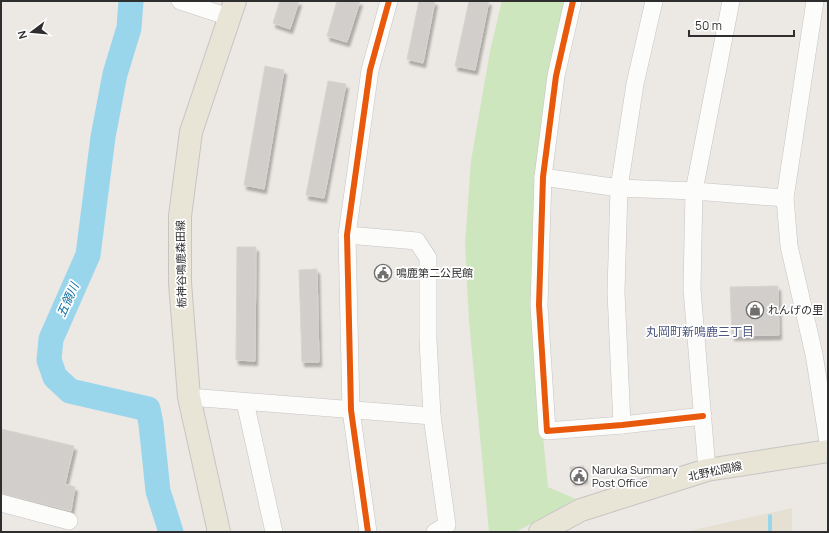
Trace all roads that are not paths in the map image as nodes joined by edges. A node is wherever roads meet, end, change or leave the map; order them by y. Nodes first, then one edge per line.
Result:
1 (180, 1) edge
2 (389, 1) edge
3 (573, 1) edge
4 (654, 1) edge
5 (731, 1) edge
6 (815, 1) edge
7 (232, 9) edge
8 (543, 177) junction
9 (619, 188) junction
10 (694, 191) junction
11 (784, 198) junction
12 (347, 235) junction
13 (189, 397) junction
14 (245, 402) junction
15 (352, 410) junction
16 (432, 416) junction
17 (703, 416) junction
18 (622, 425) junction
19 (828, 442) edge
20 (828, 452) edge
21 (707, 470) junction
22 (1, 503) edge
23 (69, 522) dead end
24 (219, 532) edge
25 (274, 532) edge
26 (368, 532) edge
27 (435, 532) edge
28 (540, 532) edge

1 - 7 street
2 - 12 street
3 - 8 street
4 - 9 street
5 - 10 street
6 - 11 street
7 - 13 main road, 栃神谷鳴鹿森田線
8 - 9 street
8 - 18 street
9 - 10 street
9 - 18 street
10 - 11 street
10 - 17 street
11 - 19 street
12 - 15 street
12 - 16 street
13 - 14 street
13 - 24 main road, 栃神谷鳴鹿森田線
14 - 15 street
14 - 25 street
15 - 16 street
15 - 26 street
16 - 27 street
17 - 18 street
17 - 21 street
20 - 21 main road, 北野松岡線
21 - 28 main road, 北野松岡線
22 - 23 street

